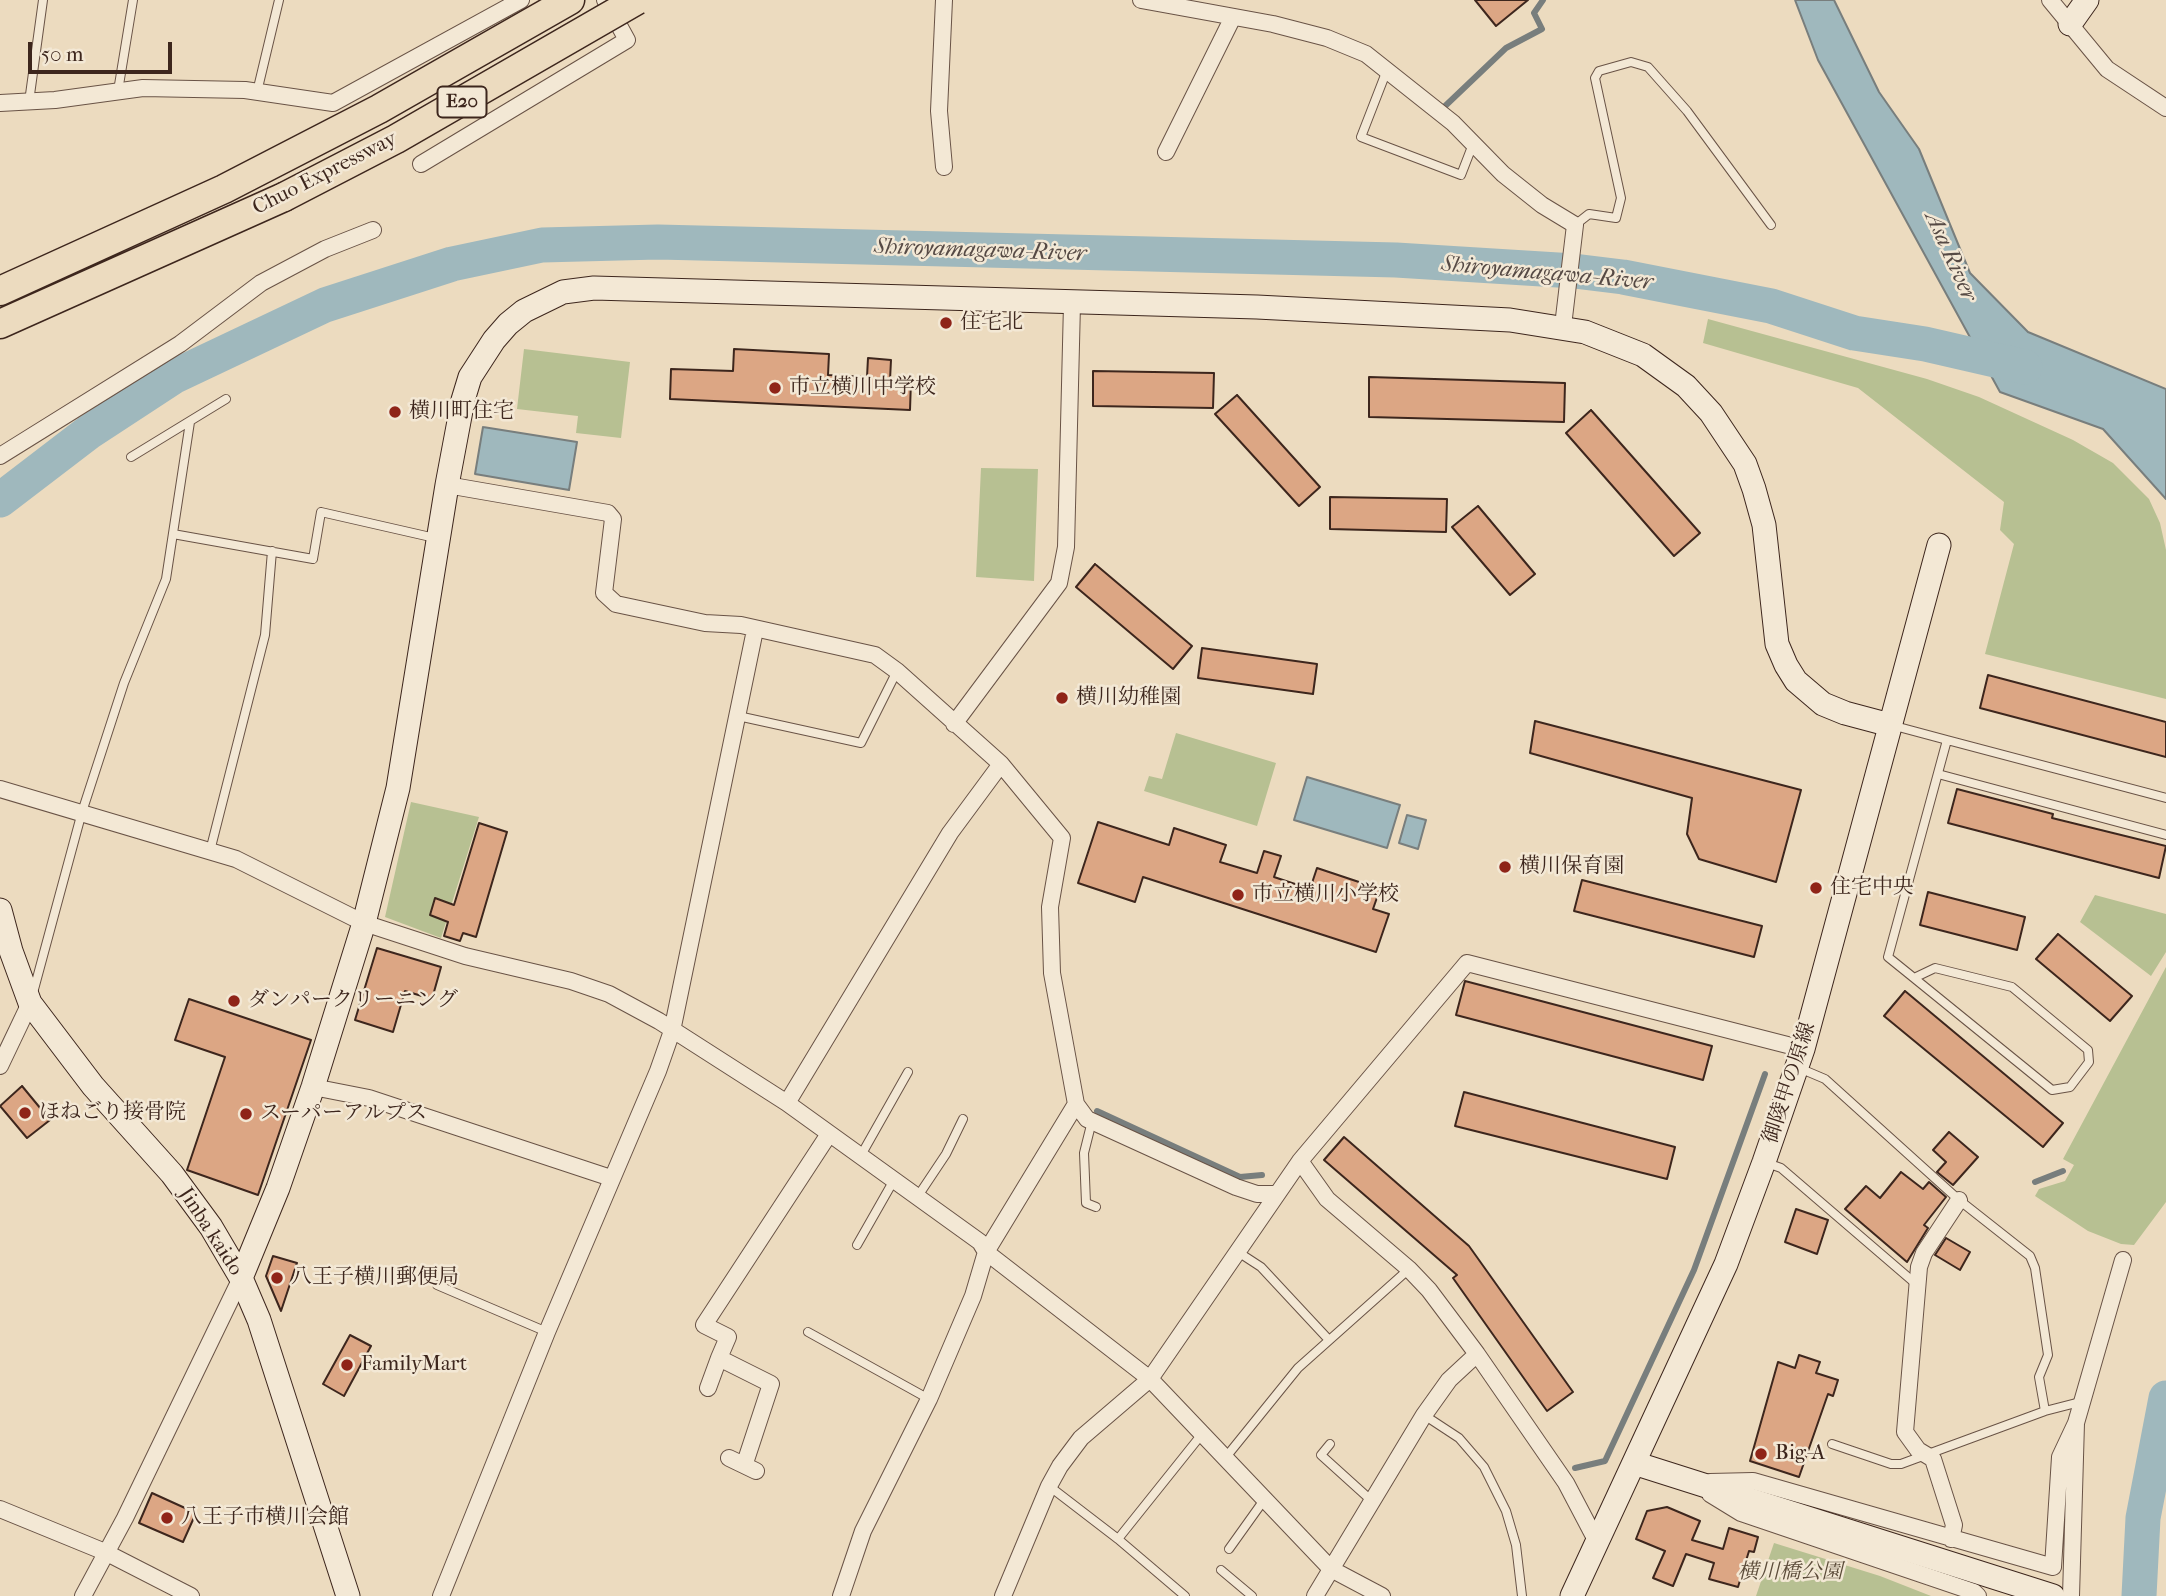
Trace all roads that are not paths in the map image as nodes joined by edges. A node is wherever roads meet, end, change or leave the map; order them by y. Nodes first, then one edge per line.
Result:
1 (43, 0) edge
2 (134, 0) edge
3 (279, 0) edge
4 (521, 0) edge
5 (570, 0) edge
6 (605, 0) edge
7 (637, 0) edge
8 (944, 0) edge
9 (1141, 0) edge
10 (2050, 0) edge
11 (2087, 0) edge
12 (1233, 17) junction
13 (2070, 24) junction
14 (1387, 70) junction
15 (118, 91) junction
16 (257, 92) junction
17 (29, 102) junction
18 (0, 103) edge
19 (2166, 108) edge
20 (1473, 144) junction
21 (1166, 152) dead end
22 (421, 164) dead end
23 (944, 167) dead end
24 (1771, 225) dead end
25 (1575, 228) junction
26 (373, 230) dead end
27 (0, 292) edge
28 (1072, 304) junction
29 (0, 324) edge
30 (1563, 326) junction
31 (226, 399) dead end
32 (190, 422) junction
33 (0, 456) edge
34 (131, 457) dead end
35 (447, 485) junction
36 (173, 534) junction
37 (438, 538) junction
38 (1939, 545) dead end
39 (272, 551) junction
40 (755, 630) junction
41 (897, 671) junction
42 (738, 716) junction
43 (954, 724) junction
44 (1890, 725) junction
45 (1947, 740) junction
46 (1001, 764) junction
47 (1938, 774) junction
48 (0, 789) edge
49 (2166, 798) edge
50 (82, 812) junction
51 (2166, 835) edge
52 (210, 851) junction
53 (0, 910) edge
54 (364, 923) junction
55 (5, 952) edge
56 (1914, 978) junction
57 (30, 1003) junction
58 (672, 1031) junction
59 (1800, 1058) junction
60 (0, 1066) edge
61 (908, 1072) dead end
62 (313, 1087) junction
63 (787, 1103) junction
64 (1076, 1104) junction
65 (963, 1119) dead end
66 (1092, 1121) junction
67 (829, 1134) junction
68 (860, 1157) junction
69 (1300, 1161) junction
70 (1764, 1162) junction
71 (611, 1178) junction
72 (894, 1180) junction
73 (1276, 1194) junction
74 (918, 1196) junction
75 (1959, 1200) junction
76 (1096, 1207) dead end
77 (856, 1245) dead end
78 (986, 1252) junction
79 (1238, 1252) junction
80 (2123, 1260) dead end
81 (1409, 1269) junction
82 (241, 1278) junction
83 (1916, 1284) junction
84 (437, 1286) dead end
85 (547, 1332) junction
86 (807, 1332) dead end
87 (1329, 1340) junction
88 (1477, 1354) junction
89 (719, 1357) junction
90 (1150, 1379) junction
91 (708, 1388) dead end
92 (929, 1399) junction
93 (2080, 1402) junction
94 (2045, 1411) junction
95 (1424, 1415) junction
96 (2076, 1423) junction
97 (1202, 1434) junction
98 (1330, 1444) dead end
99 (1832, 1444) dead end
100 (1925, 1454) junction
101 (1226, 1457) junction
102 (1634, 1463) junction
103 (744, 1464) dead end
104 (1690, 1482) junction
105 (1049, 1486) junction
106 (1264, 1500) junction
107 (1373, 1502) junction
108 (0, 1509) edge
109 (1118, 1539) junction
110 (1951, 1539) junction
111 (1597, 1542) junction
112 (1229, 1549) dead end
113 (105, 1552) junction
114 (1331, 1569) junction
115 (1221, 1570) dead end
116 (83, 1596) edge
117 (191, 1596) edge
118 (348, 1596) edge
119 (441, 1596) edge
120 (841, 1596) edge
121 (1003, 1596) edge
122 (1185, 1596) edge
123 (1252, 1596) edge
124 (1315, 1596) edge
125 (1382, 1596) edge
126 (1522, 1596) edge
127 (1572, 1596) edge
128 (1978, 1596) edge
129 (2053, 1596) edge
130 (2071, 1596) edge

1 - 17 lane
2 - 15 lane
3 - 16 lane
4 - 16 street
5 - 27 highway, Chuo Expressway / E20
6 - 22 street
7 - 29 highway, Chuo Expressway / E20, bridge
8 - 23 street
9 - 12 street
10 - 13 street
11 - 13 street
12 - 14 street
12 - 21 street
13 - 19 street
14 - 20 street
14 - 20 lane
15 - 16 street
15 - 17 street
17 - 18 street
20 - 25 street
24 - 25 lane
25 - 30 street
26 - 33 street
28 - 30 street
28 - 35 street
28 - 43 street
30 - 44 street
31 - 32 lane
32 - 34 lane
32 - 36 lane
35 - 37 street
35 - 40 street
36 - 39 lane
36 - 50 lane
37 - 39 lane
37 - 54 street
38 - 44 street, 御陵甲の原線
39 - 52 lane
40 - 41 street
40 - 42 street
41 - 42 lane
41 - 43 street
42 - 58 street
43 - 46 street
44 - 45 lane
44 - 59 street, 御陵甲の原線
45 - 47 lane
45 - 49 lane
46 - 63 street
46 - 64 street
47 - 51 lane
47 - 56 lane
48 - 50 street
50 - 52 street
50 - 57 lane
52 - 54 street
53 - 55 street, Jinba kaido
54 - 58 street
54 - 62 street
55 - 57 street, Jinba kaido
56 - 56 lane
57 - 60 street
57 - 82 street, Jinba kaido
58 - 63 street
58 - 71 street
59 - 69 street
59 - 70 street, 御陵甲の原線
59 - 75 lane
61 - 68 lane
62 - 71 street
62 - 82 street
63 - 67 street
64 - 66 street
64 - 78 street
65 - 74 lane
66 - 73 street
66 - 76 lane
67 - 68 street
67 - 89 street
68 - 72 street
69 - 73 street
69 - 81 street
70 - 83 lane
70 - 102 street, 御陵甲の原線
71 - 85 street
72 - 74 street
72 - 77 lane
73 - 79 street
74 - 78 street
75 - 83 street
75 - 94 lane
78 - 90 street
78 - 92 street
79 - 87 lane
79 - 90 street
80 - 93 street
81 - 87 lane
81 - 88 street
82 - 113 street
82 - 118 street, Jinba kaido
83 - 100 street
84 - 85 lane
85 - 119 street
86 - 92 lane
87 - 101 lane
88 - 95 street
88 - 111 street
89 - 91 street
89 - 103 street
90 - 97 street
90 - 105 street
92 - 120 street
93 - 94 lane
93 - 96 street
94 - 100 lane
95 - 107 street
95 - 126 lane
96 - 110 street
96 - 130 street
97 - 101 street
97 - 109 lane
98 - 107 lane
99 - 100 lane
100 - 110 street
101 - 106 street
102 - 104 street
102 - 111 street, 御陵甲の原線
104 - 110 street
104 - 128 street
104 - 129 street
105 - 109 lane
105 - 121 street
106 - 112 lane
106 - 114 street
107 - 114 street
108 - 113 street
109 - 122 lane
111 - 127 street, 御陵甲の原線
113 - 116 street
113 - 117 street
114 - 124 street
114 - 125 street
115 - 123 lane

